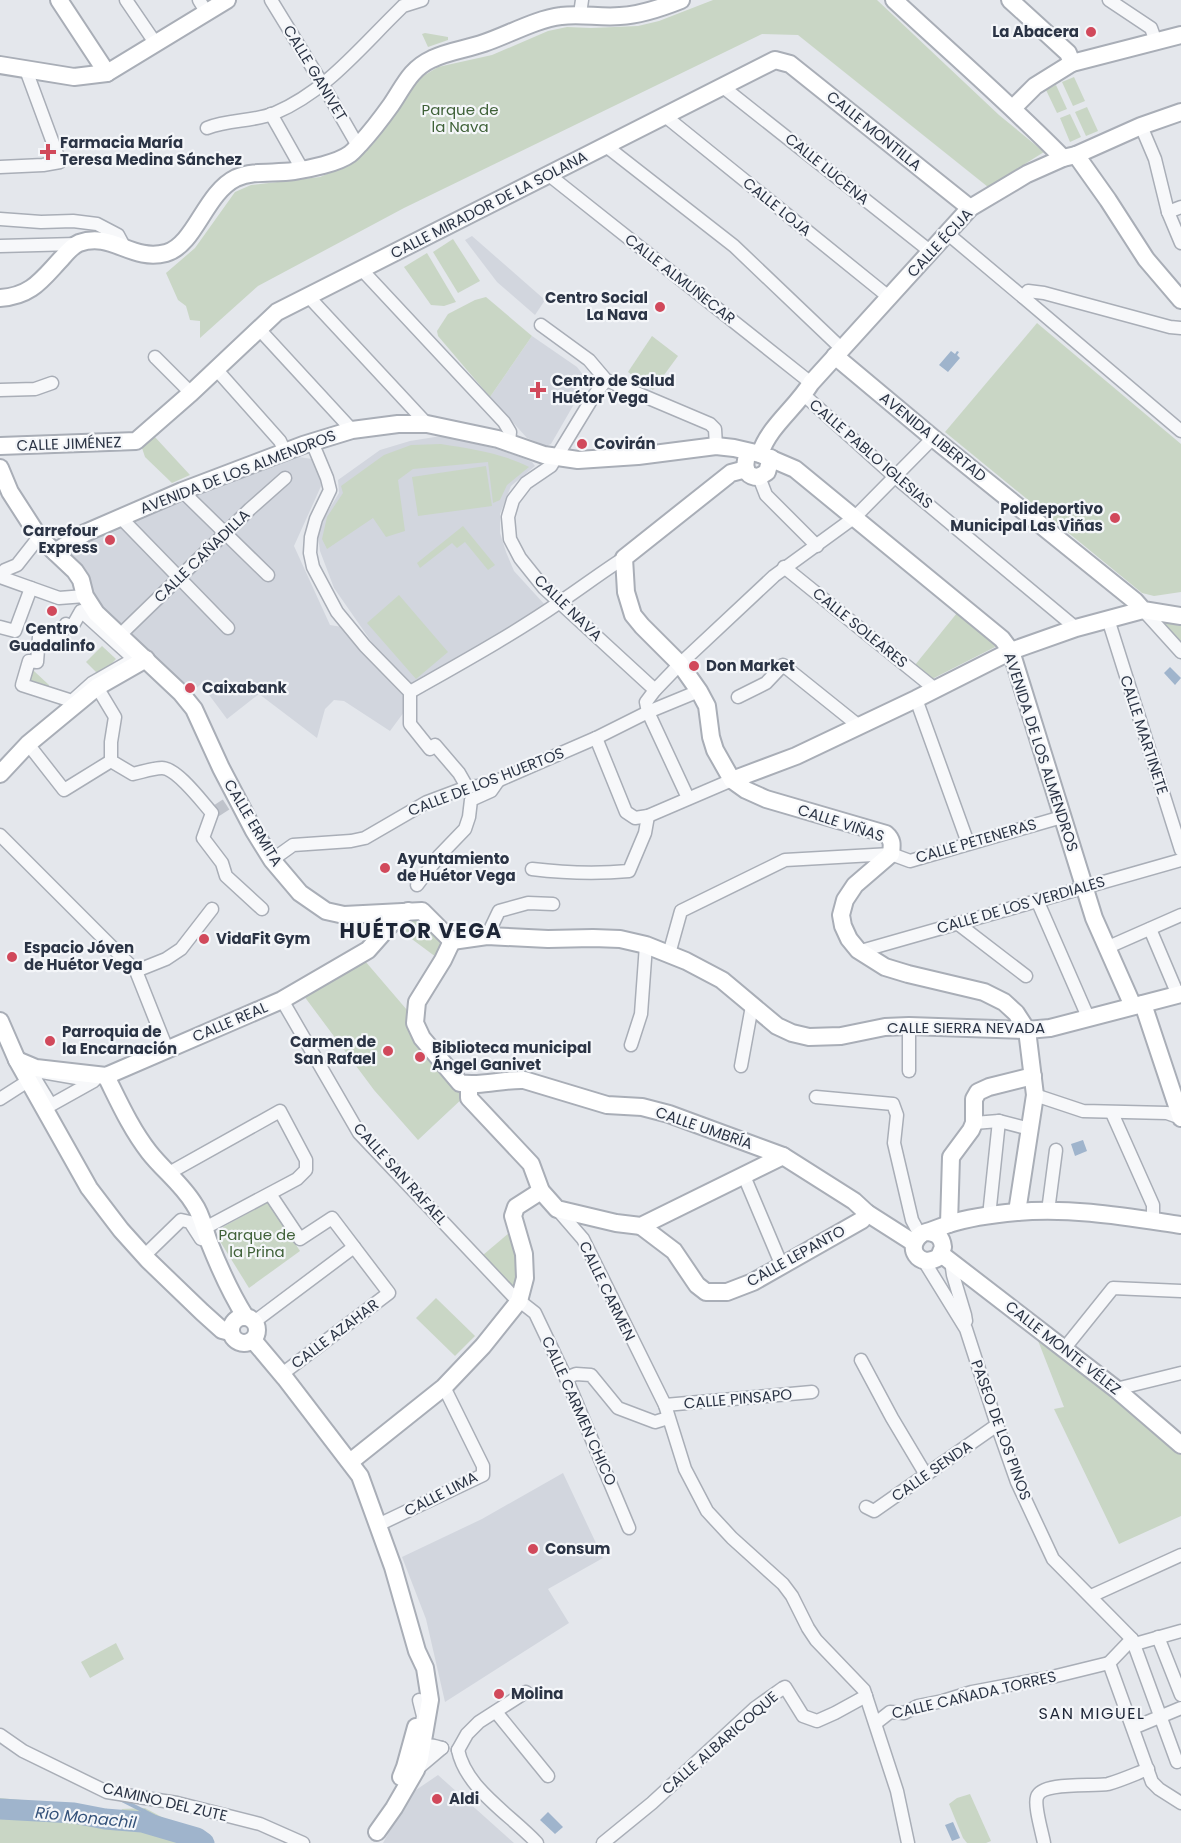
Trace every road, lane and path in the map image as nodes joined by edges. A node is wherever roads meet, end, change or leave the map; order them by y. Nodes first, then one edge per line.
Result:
1 (59, 0) edge
2 (126, 0) edge
3 (227, 0) edge
4 (271, 0) edge
5 (422, 0) edge
6 (681, 0) edge
7 (894, 0) edge
8 (1010, 0) edge
9 (1109, 0) edge
10 (203, 6) edge
11 (581, 7) edge
12 (1181, 35) edge
13 (1156, 42) junction
14 (156, 44) junction
15 (775, 60) joint
16 (1072, 63) junction
17 (0, 65) edge
18 (26, 70) junction
19 (107, 74) junction
20 (323, 85) junction
21 (723, 87) junction
22 (1013, 108) junction
23 (1181, 112) edge
24 (271, 114) junction
25 (664, 116) junction
26 (1141, 126) junction
27 (207, 128) dead end
28 (358, 146) junction
29 (606, 146) junction
30 (1069, 156) junction
31 (1, 163) edge
32 (302, 169) junction
33 (549, 175) junction
34 (1181, 207) edge
35 (970, 208) junction
36 (1168, 212) junction
37 (0, 219) edge
38 (948, 234) junction
39 (1181, 243) edge
40 (76, 244) junction
41 (0, 246) edge
42 (126, 250) junction
43 (931, 252) junction
44 (362, 270) junction
45 (309, 296) junction
46 (1023, 297) junction
47 (0, 298) edge
48 (890, 298) junction
49 (1181, 300) edge
50 (541, 326) dead end
51 (1181, 328) edge
52 (259, 329) junction
53 (838, 352) junction
54 (155, 357) dead end
55 (216, 369) junction
56 (606, 380) junction
57 (52, 383) dead end
58 (807, 389) junction
59 (0, 390) edge
60 (191, 393) junction
61 (427, 424) junction
62 (352, 430) junction
63 (1181, 431) edge
64 (933, 438) junction
65 (312, 442) junction
66 (508, 442) junction
67 (0, 446) edge
68 (716, 446) junction
69 (285, 452) junction
70 (760, 454) junction
71 (556, 457) junction
72 (0, 468) edge
73 (752, 473) junction
74 (896, 477) junction
75 (285, 478) dead end
76 (182, 491) junction
77 (120, 517) junction
78 (855, 517) junction
79 (226, 533) junction
80 (39, 537) junction
81 (817, 546) junction
82 (55, 552) junction
83 (624, 558) junction
84 (784, 567) junction
85 (268, 575) dead end
86 (0, 576) edge
87 (179, 577) junction
88 (31, 588) junction
89 (85, 596) junction
90 (560, 602) junction
91 (1143, 610) junction
92 (1181, 616) edge
93 (1108, 619) junction
94 (0, 627) edge
95 (228, 628) dead end
96 (1076, 628) junction
97 (120, 635) junction
98 (1011, 651) junction
99 (1181, 652) edge
100 (140, 659) junction
101 (680, 664) junction
102 (97, 687) junction
103 (935, 689) junction
104 (655, 690) junction
105 (699, 691) junction
106 (410, 692) junction
107 (738, 697) dead end
108 (916, 699) junction
109 (648, 712) junction
110 (860, 726) junction
111 (596, 738) junction
112 (28, 744) junction
113 (111, 761) junction
114 (0, 774) edge
115 (499, 780) junction
116 (732, 780) junction
117 (467, 786) junction
118 (688, 798) junction
119 (648, 816) junction
120 (1062, 817) junction
121 (0, 835) edge
122 (968, 843) junction
123 (1181, 850) edge
124 (891, 854) junction
125 (272, 860) junction
126 (1181, 860) edge
127 (532, 869) dead end
128 (417, 885) dead end
129 (1084, 887) junction
130 (1037, 900) junction
131 (554, 904) dead end
132 (212, 909) dead end
133 (262, 909) dead end
134 (1181, 915) edge
135 (387, 919) junction
136 (957, 923) junction
137 (1150, 929) junction
138 (487, 936) junction
139 (452, 941) junction
140 (646, 945) junction
141 (1106, 948) junction
142 (861, 951) junction
143 (669, 954) junction
144 (136, 971) junction
145 (1026, 976) dead end
146 (1180, 995) edge
147 (282, 1000) junction
148 (1138, 1005) junction
149 (752, 1006) junction
150 (1088, 1017) junction
151 (0, 1021) edge
152 (909, 1026) junction
153 (1027, 1030) junction
154 (631, 1045) dead end
155 (167, 1049) junction
156 (17, 1060) junction
157 (741, 1066) dead end
158 (909, 1071) dead end
159 (32, 1076) junction
160 (106, 1076) junction
161 (1033, 1076) junction
162 (469, 1085) junction
163 (1175, 1085) edge
164 (1035, 1095) junction
165 (816, 1097) dead end
166 (0, 1099) edge
167 (1112, 1113) junction
168 (1181, 1118) edge
169 (999, 1121) junction
170 (974, 1122) junction
171 (1030, 1129) junction
172 (1056, 1150) dead end
173 (783, 1156) junction
174 (169, 1173) junction
175 (744, 1176) junction
176 (541, 1191) junction
177 (270, 1194) junction
178 (557, 1209) junction
179 (1048, 1211) junction
180 (1017, 1212) junction
181 (867, 1213) junction
182 (989, 1216) junction
183 (1153, 1221) junction
184 (1181, 1225) edge
185 (641, 1226) junction
186 (207, 1234) junction
187 (935, 1241) junction
188 (354, 1247) junction
189 (144, 1256) junction
190 (924, 1261) joint
191 (782, 1266) junction
192 (1181, 1292) edge
193 (519, 1301) junction
194 (250, 1319) junction
195 (966, 1329) junction
196 (230, 1332) junction
197 (253, 1340) junction
198 (1064, 1348) junction
199 (861, 1359) dead end
200 (1181, 1373) edge
201 (282, 1374) junction
202 (566, 1378) junction
203 (444, 1387) junction
204 (1116, 1389) junction
205 (812, 1392) dead end
206 (665, 1406) junction
207 (668, 1418) junction
208 (997, 1425) junction
209 (1181, 1445) edge
210 (350, 1462) junction
211 (926, 1475) junction
212 (866, 1508) dead end
213 (378, 1526) junction
214 (629, 1528) dead end
215 (1181, 1555) edge
216 (1091, 1596) junction
217 (1181, 1631) edge
218 (1158, 1637) junction
219 (1133, 1641) junction
220 (417, 1652) junction
221 (1109, 1663) junction
222 (526, 1692) dead end
223 (866, 1695) junction
224 (1181, 1695) edge
225 (419, 1700) junction
226 (1181, 1708) edge
227 (496, 1712) junction
228 (429, 1716) junction
229 (1161, 1716) junction
230 (876, 1723) junction
231 (1133, 1728) junction
232 (0, 1734) edge
233 (423, 1745) junction
234 (442, 1748) junction
235 (458, 1750) junction
236 (1177, 1762) dead end
237 (411, 1769) junction
238 (1148, 1769) junction
239 (548, 1776) dead end
240 (1181, 1803) edge
241 (374, 1838) edge
242 (607, 1842) edge
243 (303, 1843) edge
244 (537, 1843) edge
245 (908, 1843) edge
246 (1044, 1843) edge

1 - 19 street
2 - 14 street
3 - 10 street
4 - 20 street, CALLE GANIVET
5 - 20 street
6 - 11 street
7 - 22 street
8 - 16 street
9 - 13 street
10 - 14 street
11 - 28 street
12 - 13 street
13 - 16 street
14 - 19 street
15 - 21 street, CALLE MIRADOR DE LA SOLANA
15 - 35 street, CALLE MONTILLA
16 - 22 street
17 - 18 street
18 - 19 street
18 - 31 street
20 - 24 street
20 - 28 street, CALLE GANIVET
21 - 25 street, CALLE MIRADOR DE LA SOLANA
21 - 43 street, CALLE LUCENA
22 - 30 street
23 - 26 street, CALLE ÉCIJA
24 - 27 street
24 - 32 street
25 - 29 street, CALLE MIRADOR DE LA SOLANA
25 - 48 street, CALLE LOJA
26 - 30 street, CALLE ÉCIJA
26 - 36 street
28 - 32 street
29 - 33 street, CALLE MIRADOR DE LA SOLANA
29 - 53 street, AVENIDA LIBERTAD
30 - 35 street, CALLE ÉCIJA
30 - 49 street
32 - 42 street
33 - 44 street, CALLE MIRADOR DE LA SOLANA
33 - 58 street, CALLE ALMUÑECAR
34 - 36 street
35 - 38 street, CALLE ÉCIJA
36 - 39 street
37 - 42 street
38 - 43 street, CALLE ÉCIJA
38 - 46 street
40 - 41 street
40 - 42 street
40 - 47 street
43 - 48 street, CALLE ÉCIJA
44 - 45 street, CALLE MIRADOR DE LA SOLANA
44 - 66 street
45 - 52 street, CALLE MIRADOR DE LA SOLANA
45 - 61 street
46 - 51 street
46 - 63 street
48 - 53 street, CALLE ÉCIJA
50 - 56 street
52 - 55 street, CALLE MIRADOR DE LA SOLANA
52 - 62 street
53 - 58 street, CALLE ÉCIJA
53 - 64 street, AVENIDA LIBERTAD
54 - 60 street
55 - 60 street, CALLE JIMÉNEZ
55 - 69 street
56 - 68 street
56 - 71 street, CALLE NAVA
57 - 59 street
58 - 70 street, CALLE ÉCIJA
58 - 74 street, CALLE PABLO IGLESIAS
60 - 67 street, CALLE JIMÉNEZ
61 - 62 street, AVENIDA DE LOS ALMENDROS
61 - 66 street, AVENIDA DE LOS ALMENDROS
62 - 65 street, AVENIDA DE LOS ALMENDROS
64 - 74 street
64 - 91 street, AVENIDA LIBERTAD
65 - 69 street, AVENIDA DE LOS ALMENDROS
65 - 106 street
66 - 71 street, AVENIDA DE LOS ALMENDROS
68 - 70 street, AVENIDA DE LOS ALMENDROS
68 - 71 street, AVENIDA DE LOS ALMENDROS
69 - 76 street, AVENIDA DE LOS ALMENDROS
70 - 73 street
70 - 73 street, CALLE ÉCIJA
70 - 78 street, AVENIDA DE LOS ALMENDROS
71 - 90 street, CALLE NAVA
72 - 80 street, CALLE ERMITA
73 - 81 street
73 - 83 street
74 - 78 street
74 - 96 street, CALLE PABLO IGLESIAS
75 - 79 street, CALLE CAÑADILLA
76 - 77 street, AVENIDA DE LOS ALMENDROS
76 - 79 street
77 - 82 street, AVENIDA DE LOS ALMENDROS
77 - 87 street
78 - 81 street
78 - 98 street, AVENIDA DE LOS ALMENDROS
79 - 85 street
79 - 87 street, CALLE CAÑADILLA
80 - 82 street, CALLE ERMITA
80 - 86 street
81 - 84 street
82 - 89 street, CALLE ERMITA
83 - 90 street
83 - 101 street, CALLE VIÑAS
84 - 101 street
84 - 103 street, CALLE SOLEARES
86 - 88 street
87 - 95 street
87 - 97 street, CALLE CAÑADILLA
88 - 89 street
88 - 94 street
89 - 97 street, CALLE ERMITA
90 - 104 street, CALLE NAVA
90 - 106 street
91 - 92 street
91 - 93 street
91 - 99 street, AVENIDA LIBERTAD
93 - 96 street
93 - 123 street, CALLE MARTINETE
96 - 98 street
97 - 100 street, CALLE ERMITA
98 - 103 street
98 - 120 street, AVENIDA DE LOS ALMENDROS
100 - 100 street
100 - 102 street
100 - 125 street, CALLE ERMITA
101 - 104 street
101 - 105 street, CALLE VIÑAS
102 - 112 street
102 - 113 street
103 - 108 street
104 - 109 street
105 - 109 street, CALLE DE LOS HUERTOS
105 - 116 street, CALLE VIÑAS
106 - 117 street
107 - 110 street
108 - 110 street
108 - 122 street
109 - 111 street, CALLE DE LOS HUERTOS
109 - 118 street
110 - 116 street
111 - 115 street, CALLE DE LOS HUERTOS
111 - 119 street
112 - 113 street
112 - 114 street
113 - 133 street
115 - 117 street, CALLE DE LOS HUERTOS
115 - 128 street
116 - 118 street
116 - 124 street, CALLE VIÑAS
117 - 125 street, CALLE DE LOS HUERTOS
118 - 119 street
119 - 127 street
120 - 122 street, CALLE PETENERAS
120 - 129 street, AVENIDA DE LOS ALMENDROS
121 - 144 street
122 - 124 street, CALLE PETENERAS
124 - 142 street, CALLE VIÑAS
124 - 143 street, CALLE PETENERAS
125 - 135 street, CALLE ERMITA
126 - 129 street, CALLE DE LOS VERDIALES
129 - 130 street, CALLE DE LOS VERDIALES
129 - 141 street, AVENIDA DE LOS ALMENDROS
130 - 136 street, CALLE DE LOS VERDIALES
130 - 150 street
131 - 138 street
132 - 144 street
134 - 137 street
135 - 139 street, CALLE REAL
135 - 147 street, CALLE REAL
136 - 142 street, CALLE DE LOS VERDIALES
136 - 145 street
137 - 141 street
137 - 146 street
138 - 139 street, CALLE SIERRA NEVADA
138 - 140 street, CALLE SIERRA NEVADA
139 - 162 street, CALLE CARMEN
140 - 143 street, CALLE SIERRA NEVADA
140 - 154 street
141 - 148 street, AVENIDA DE LOS ALMENDROS
142 - 153 street, CALLE VIÑAS
143 - 149 street, CALLE SIERRA NEVADA
144 - 155 street
146 - 148 street, CALLE SIERRA NEVADA
147 - 155 street, CALLE REAL
147 - 193 street, CALLE SAN RAFAEL
148 - 150 street, CALLE SIERRA NEVADA
148 - 163 street, AVENIDA DE LOS ALMENDROS
149 - 152 street, CALLE SIERRA NEVADA
149 - 157 street
150 - 153 street, CALLE SIERRA NEVADA
151 - 156 street
152 - 153 street, CALLE SIERRA NEVADA
152 - 158 street
153 - 161 street
155 - 160 street, CALLE REAL
156 - 159 street
156 - 160 street
159 - 166 street
159 - 189 street
160 - 174 street
161 - 164 street
161 - 170 street
162 - 173 street, CALLE UMBRÍA
162 - 176 street, CALLE CARMEN
163 - 168 street, AVENIDA DE LOS ALMENDROS
164 - 167 street
164 - 171 street
165 - 187 street
167 - 168 street
167 - 183 street
169 - 170 street
169 - 171 street
169 - 182 street
170 - 187 street
171 - 180 street
172 - 179 street
173 - 175 street
173 - 181 street, CALLE UMBRÍA
174 - 177 street
174 - 186 street
175 - 185 street
175 - 191 street
176 - 178 street, CALLE CARMEN
176 - 193 street
177 - 186 street
177 - 188 street
178 - 185 street
178 - 206 street, CALLE CARMEN
179 - 180 street
179 - 183 street
180 - 182 street
181 - 187 street, CALLE UMBRÍA
181 - 191 street, CALLE LEPANTO
182 - 187 street
183 - 184 street
185 - 191 street, CALLE LEPANTO
186 - 189 street
186 - 194 street
187 - 190 street
187 - 195 street, PASEO DE LOS PINOS
187 - 198 street, CALLE MONTE VÉLEZ
188 - 194 street
188 - 201 street, CALLE AZAHAR
189 - 196 street
190 - 195 street, PASEO DE LOS PINOS
192 - 198 street
193 - 202 street, CALLE CARMEN CHICO
193 - 203 street
194 - 196 street
194 - 197 street
195 - 208 street, PASEO DE LOS PINOS
196 - 197 street
197 - 201 street
198 - 204 street, CALLE MONTE VÉLEZ
199 - 211 street
200 - 204 street
201 - 210 street
202 - 207 street
202 - 214 street, CALLE CARMEN CHICO
203 - 210 street
203 - 213 street, CALLE LIMA
204 - 209 street, CALLE MONTE VÉLEZ
205 - 206 street, CALLE PINSAPO
206 - 207 street, CALLE CARMEN
207 - 223 street, CALLE CARMEN
208 - 211 street, CALLE SENDA
208 - 216 street, PASEO DE LOS PINOS
210 - 213 street
211 - 212 street, CALLE SENDA
213 - 220 street
215 - 216 street
216 - 219 street, PASEO DE LOS PINOS
217 - 218 street
218 - 219 street
218 - 224 street
219 - 221 street
219 - 229 street
220 - 225 street
220 - 228 street
221 - 230 street, CALLE CAÑADA TORRES
221 - 231 street
222 - 227 street
223 - 230 street, CALLE CARMEN
223 - 242 street, CALLE ALBARICOQUE
225 - 233 street
225 - 237 street
226 - 229 street
227 - 235 street
227 - 239 street
228 - 233 street
228 - 234 street
229 - 231 street
229 - 236 street
230 - 245 street, CALLE CARMEN
231 - 238 street
232 - 243 street, CAMINO DEL ZUTE
233 - 234 street
233 - 237 street
234 - 235 street
234 - 237 street
235 - 244 street
237 - 241 street
238 - 240 street
238 - 246 street

